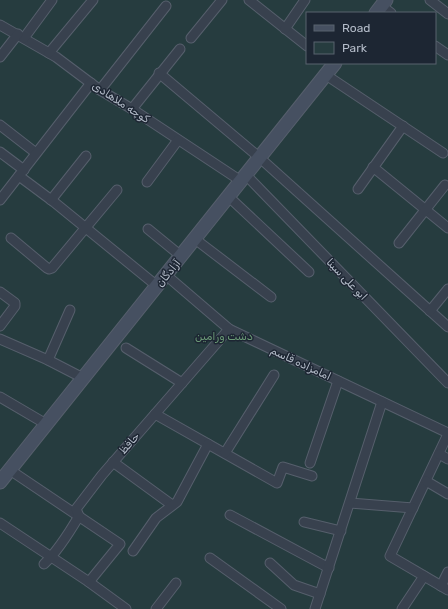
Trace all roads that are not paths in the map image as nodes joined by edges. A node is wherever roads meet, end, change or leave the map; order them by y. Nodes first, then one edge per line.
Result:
1 (52, 0) edge
2 (93, 0) edge
3 (222, 0) edge
4 (249, 0) edge
5 (305, 0) edge
6 (430, 0) edge
7 (166, 6) dead end
8 (448, 14) edge
9 (0, 25) edge
10 (285, 29) junction
11 (21, 36) junction
12 (191, 38) dead end
13 (306, 45) edge
14 (436, 47) edge
15 (180, 49) dead end
16 (49, 53) junction
17 (448, 55) edge
18 (0, 57) edge
19 (331, 67) edge
20 (159, 73) junction
21 (91, 83) junction
22 (100, 90) junction
23 (132, 109) junction
24 (0, 125) edge
25 (403, 126) junction
26 (178, 140) junction
27 (0, 152) edge
28 (36, 152) junction
29 (443, 153) dead end
30 (86, 156) dead end
31 (260, 158) junction
32 (373, 167) junction
33 (21, 173) junction
34 (244, 178) junction
35 (147, 182) dead end
36 (445, 185) dead end
37 (358, 189) dead end
38 (117, 190) dead end
39 (228, 197) junction
40 (0, 200) edge
41 (51, 200) junction
42 (426, 210) junction
43 (86, 228) junction
44 (448, 228) edge
45 (148, 229) dead end
46 (11, 238) dead end
47 (195, 239) junction
48 (399, 243) dead end
49 (181, 256) junction
50 (309, 272) dead end
51 (166, 275) junction
52 (157, 286) junction
53 (448, 289) edge
54 (0, 292) edge
55 (271, 297) dead end
56 (70, 310) dead end
57 (430, 311) junction
58 (1, 324) edge
59 (448, 327) edge
60 (229, 329) junction
61 (0, 339) edge
62 (126, 348) dead end
63 (48, 360) junction
64 (274, 375) dead end
65 (83, 378) junction
66 (338, 380) junction
67 (182, 383) junction
68 (448, 383) edge
69 (0, 397) edge
70 (382, 402) junction
71 (155, 414) junction
72 (46, 424) junction
73 (448, 433) edge
74 (208, 444) junction
75 (225, 454) junction
76 (439, 454) junction
77 (448, 459) edge
78 (113, 462) junction
79 (310, 463) dead end
80 (10, 470) junction
81 (312, 476) dead end
82 (426, 481) junction
83 (0, 482) edge
84 (448, 494) edge
85 (350, 503) junction
86 (172, 506) junction
87 (413, 508) junction
88 (79, 516) junction
89 (230, 516) dead end
90 (304, 522) dead end
91 (0, 524) edge
92 (340, 531) junction
93 (133, 551) dead end
94 (52, 557) junction
95 (210, 558) dead end
96 (270, 563) dead end
97 (44, 564) dead end
98 (328, 568) junction
99 (448, 572) edge
100 (424, 576) junction
101 (92, 579) junction
102 (176, 584) dead end
103 (444, 588) edge
104 (320, 594) junction
105 (126, 609) edge
106 (156, 609) edge
107 (281, 609) edge
108 (315, 609) edge
109 (402, 609) edge

1 - 11 street
2 - 16 street
3 - 12 street
4 - 10 street
5 - 10 street
6 - 8 street
7 - 22 street
9 - 11 street, کوچه ملاهادی
10 - 13 street
11 - 16 street, کوچه ملاهادی
11 - 18 street
14 - 17 street
15 - 20 street
16 - 21 street, کوچه ملاهادی
19 - 25 street
19 - 31 main road, آزادگان
20 - 23 street
20 - 31 street
21 - 22 street, کوچه ملاهادی
21 - 28 street
22 - 23 street, کوچه ملاهادی
23 - 26 street, کوچه ملاهادی
24 - 28 street
25 - 29 street
25 - 32 street
26 - 34 street, کوچه ملاهادی
26 - 35 street
27 - 33 street
28 - 33 street
30 - 41 street
31 - 34 main road, آزادگان
31 - 57 street
32 - 37 street
32 - 42 street
33 - 40 street
33 - 41 street
34 - 39 main road, آزادگان
34 - 68 street, ابو علی سینا
36 - 42 street
38 - 43 street
39 - 47 main road, آزادگان
39 - 50 street
41 - 43 street
42 - 44 street
42 - 48 street
43 - 46 street
43 - 52 street
45 - 49 street
47 - 49 main road, آزادگان
47 - 55 street
49 - 51 main road, آزادگان
51 - 52 main road, آزادگان
51 - 60 street, امامزاده قاسم
52 - 65 main road, آزادگان
53 - 57 street
54 - 58 street
56 - 63 street
57 - 59 street
60 - 66 street, امامزاده قاسم
60 - 67 street, حافظ
61 - 63 street
62 - 67 street
63 - 65 street
64 - 75 street
65 - 72 main road, آزادگان
66 - 70 street, امامزاده قاسم
66 - 79 street
67 - 71 street, حافظ
69 - 72 street
70 - 73 street, امامزاده قاسم
70 - 85 street
71 - 74 street
71 - 78 street, حافظ
72 - 80 main road, آزادگان
73 - 76 street
74 - 75 street
74 - 86 street
75 - 81 street
76 - 77 street
76 - 82 street
78 - 86 street
78 - 88 street, حافظ
80 - 83 main road, آزادگان
80 - 88 street
82 - 84 street
82 - 87 street
85 - 87 street
85 - 92 street
86 - 93 street
87 - 100 street
88 - 94 street, حافظ
88 - 101 street
89 - 98 street
90 - 92 street
91 - 94 street
92 - 98 street
94 - 97 street, حافظ
94 - 101 street
95 - 107 street
96 - 104 street
98 - 104 street
99 - 103 street
100 - 103 street
100 - 109 street
101 - 105 street
102 - 106 street
104 - 108 street

